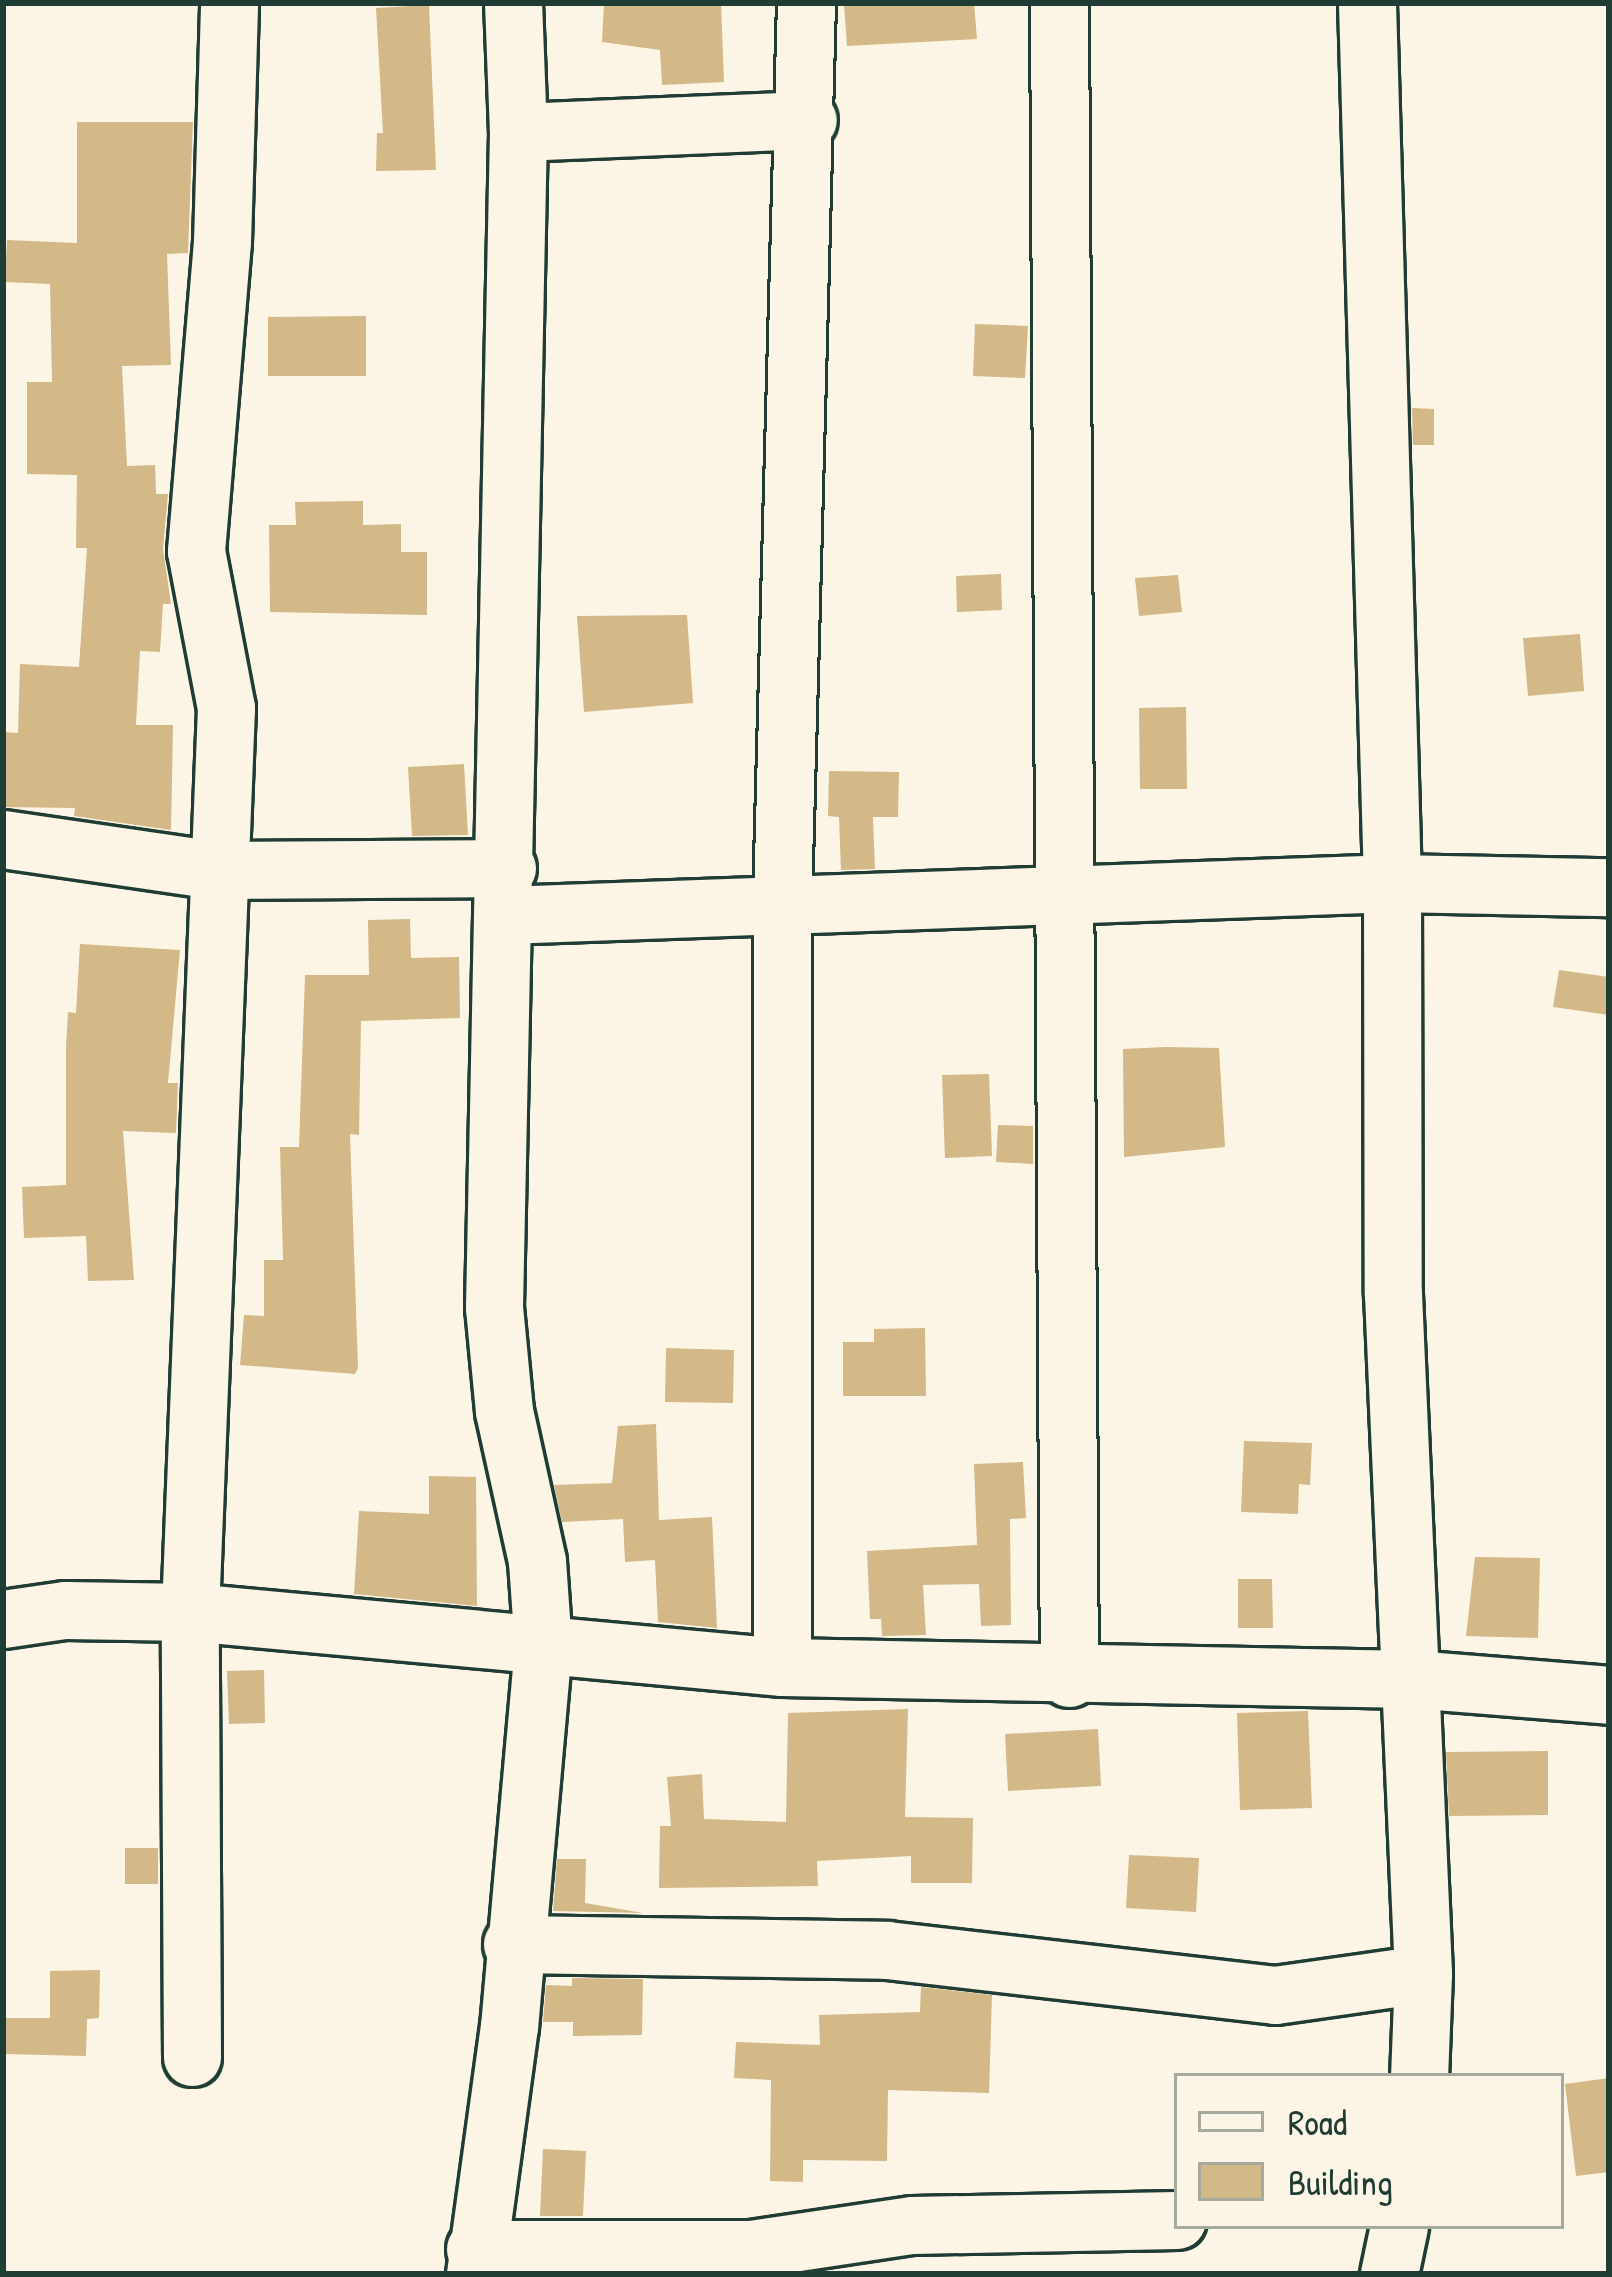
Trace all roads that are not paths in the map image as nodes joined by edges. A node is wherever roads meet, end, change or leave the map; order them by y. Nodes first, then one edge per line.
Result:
1 (229, 3) edge
2 (513, 3) edge
3 (806, 3) edge
4 (1059, 3) edge
5 (1367, 3) edge
6 (808, 120) junction
7 (518, 132) junction
8 (3, 839) edge
9 (216, 870) junction
10 (1391, 883) junction
11 (1609, 887) edge
12 (506, 891) junction
13 (1066, 896) junction
14 (782, 900) junction
15 (190, 1612) junction
16 (3, 1619) edge
17 (542, 1647) junction
18 (782, 1667) junction
19 (1069, 1678) junction
20 (1412, 1679) junction
21 (1609, 1695) edge
22 (512, 1944) junction
23 (1423, 1974) junction
24 (192, 2057) dead end
25 (1419, 2073) edge
26 (1174, 2220) edge
27 (1398, 2229) edge
28 (475, 2261) edge
29 (1389, 2274) edge

1 - 9 street
2 - 7 street
3 - 6 street
4 - 13 street
5 - 10 street
6 - 7 street
6 - 14 street
7 - 12 street
8 - 9 street
9 - 12 street
9 - 15 street
10 - 11 street
10 - 13 street
10 - 20 street
12 - 14 street
12 - 17 street
13 - 14 street
13 - 19 street
14 - 18 street
15 - 16 street
15 - 17 street
15 - 24 street
17 - 18 street
17 - 22 street
18 - 19 street
19 - 20 street
20 - 21 street
20 - 23 street
22 - 23 street
22 - 28 street
23 - 25 street
26 - 28 street
27 - 29 street

